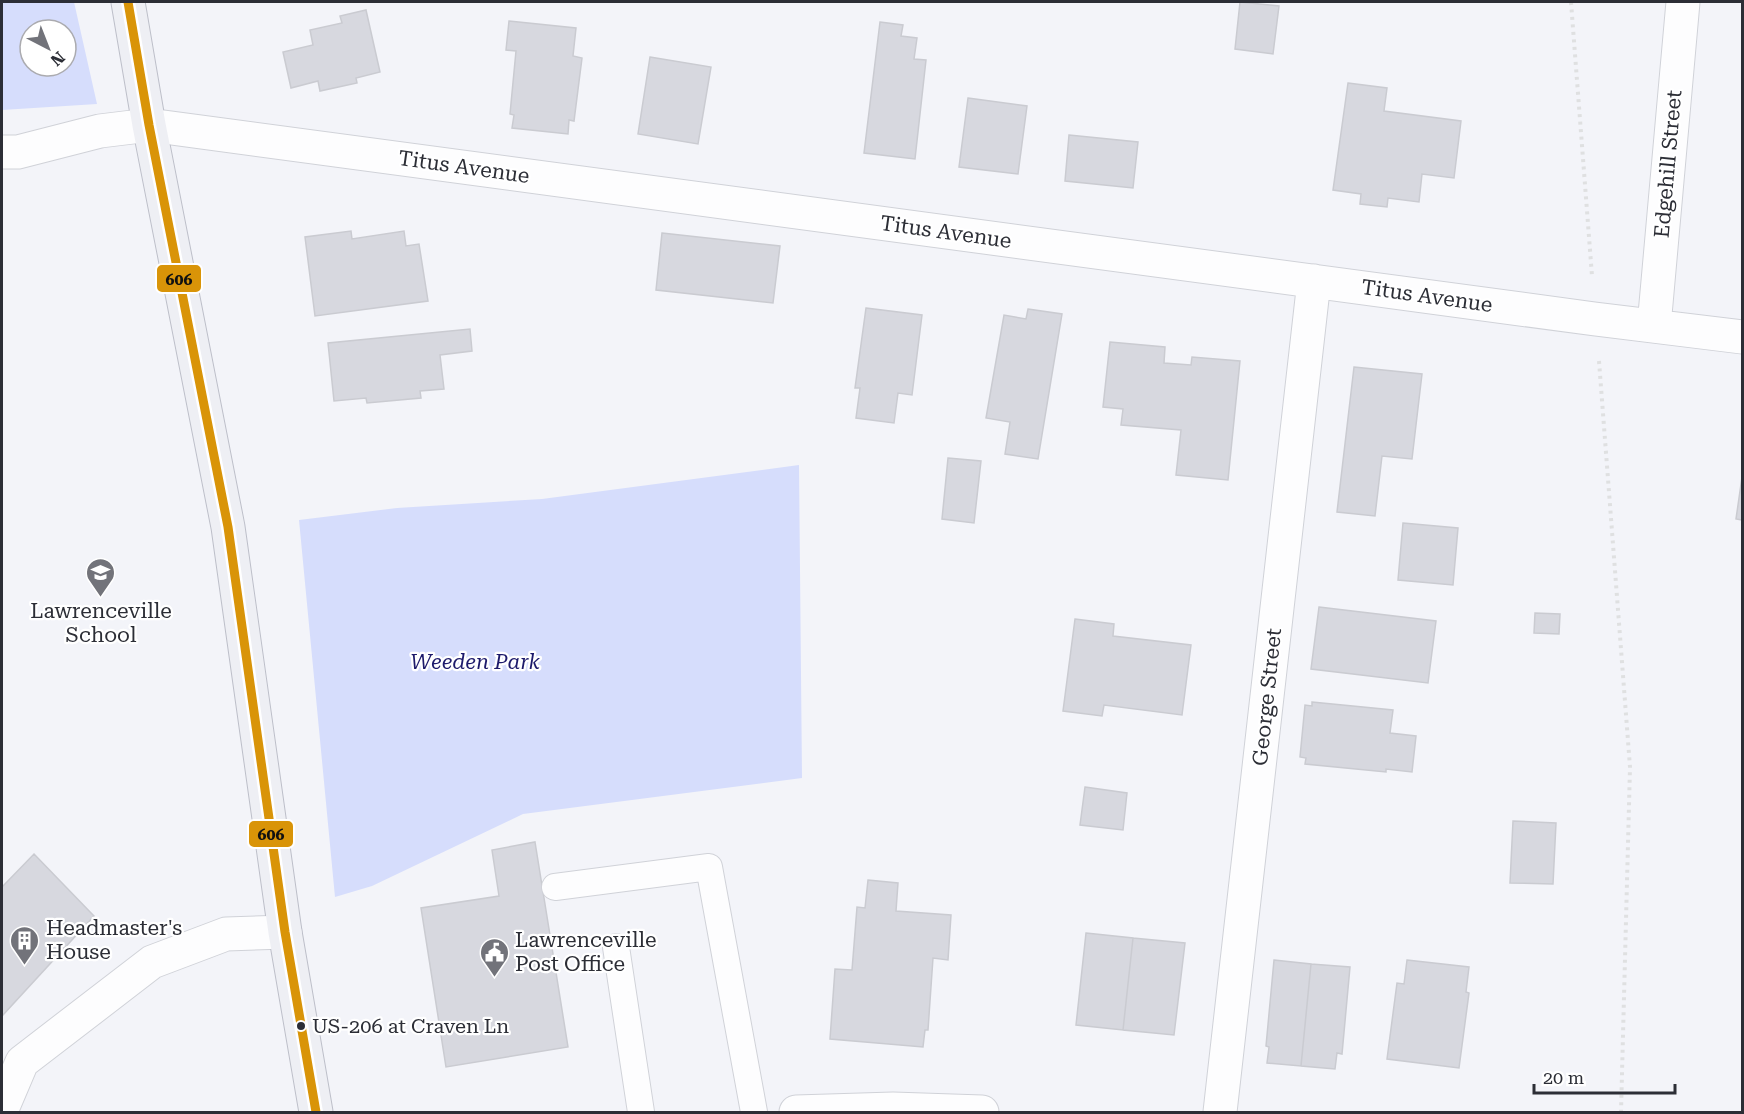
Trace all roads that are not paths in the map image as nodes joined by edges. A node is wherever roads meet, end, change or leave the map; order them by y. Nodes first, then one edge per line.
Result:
1 (128, 2) edge
2 (1683, 2) edge
3 (149, 125) junction
4 (2, 152) edge
5 (1314, 281) junction
6 (1654, 326) junction
7 (1743, 336) edge
8 (555, 887) dead end
9 (285, 932) junction
10 (616, 947) dead end
11 (2, 1109) edge
12 (316, 1113) edge
13 (641, 1113) edge
14 (754, 1113) edge
15 (796, 1113) edge
16 (982, 1113) edge
17 (1220, 1113) edge

1 - 3 highway
2 - 6 street, Edgehill Street
3 - 4 street, Titus Avenue
3 - 5 street, Titus Avenue
3 - 9 highway
5 - 6 street, Titus Avenue
5 - 17 street, George Street
6 - 7 street, Titus Avenue
8 - 14 lane
9 - 11 street
9 - 12 highway
10 - 13 lane
15 - 16 street

